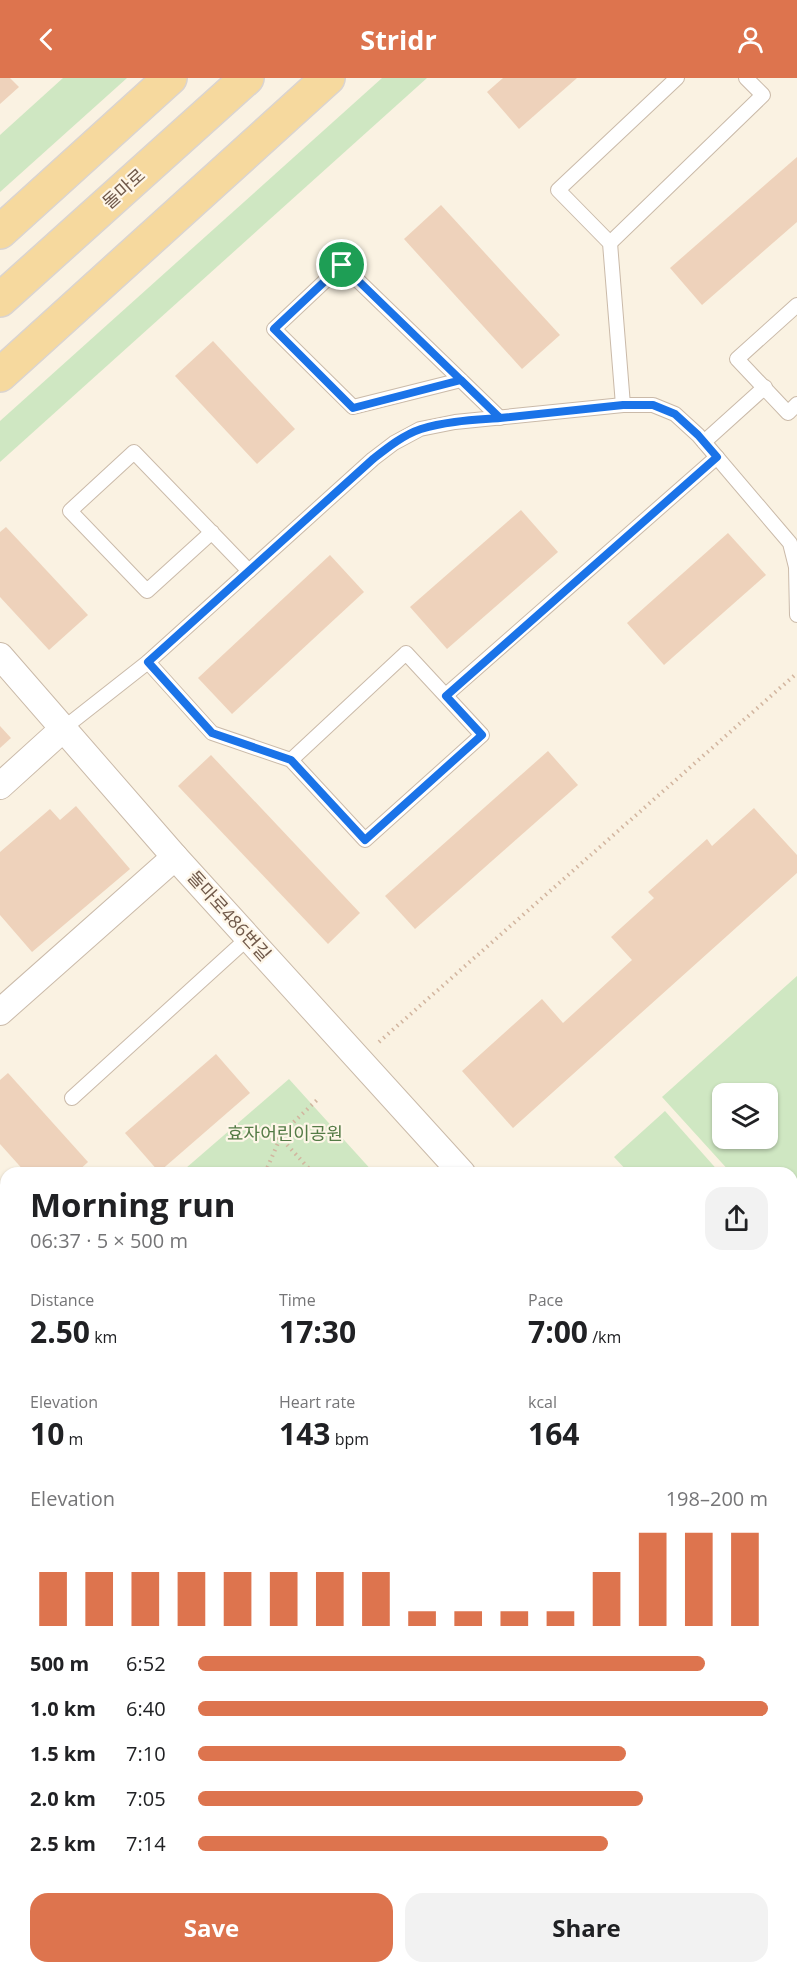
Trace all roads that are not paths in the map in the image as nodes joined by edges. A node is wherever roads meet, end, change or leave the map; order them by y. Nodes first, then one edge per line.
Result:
1 (170, 78) edge
2 (247, 78) edge
3 (328, 78) edge
4 (677, 78) edge
5 (746, 78) edge
6 (0, 232) edge
7 (610, 243) junction
8 (0, 300) edge
9 (797, 305) edge
10 (0, 375) edge
11 (461, 380) junction
12 (765, 387) junction
13 (797, 404) edge
14 (623, 405) junction
15 (500, 418) junction
16 (704, 442) junction
17 (717, 457) junction
18 (212, 532) junction
19 (249, 571) junction
20 (797, 615) edge
21 (0, 656) edge
22 (148, 662) junction
23 (446, 696) junction
24 (64, 728) junction
25 (291, 760) junction
26 (0, 786) edge
27 (175, 857) junction
28 (248, 938) junction
29 (0, 1012) edge
30 (72, 1098) dead end
31 (457, 1167) edge

1 - 6 main road
2 - 8 main road, 돌마로
3 - 10 main road
4 - 7 lane
5 - 7 lane
7 - 14 lane
9 - 12 lane
11 - 11 lane
11 - 15 lane
12 - 13 lane
12 - 16 lane
14 - 15 lane
14 - 16 lane
15 - 19 lane
16 - 17 lane
17 - 20 lane
17 - 23 lane
18 - 18 lane
18 - 19 lane
19 - 22 lane
21 - 24 street, 돌마로486번길
22 - 24 lane
22 - 25 lane
23 - 25 lane
23 - 25 lane
24 - 26 street
24 - 27 street, 돌마로486번길
27 - 28 street, 돌마로486번길
27 - 29 street
28 - 30 lane
28 - 31 street, 돌마로486번길

